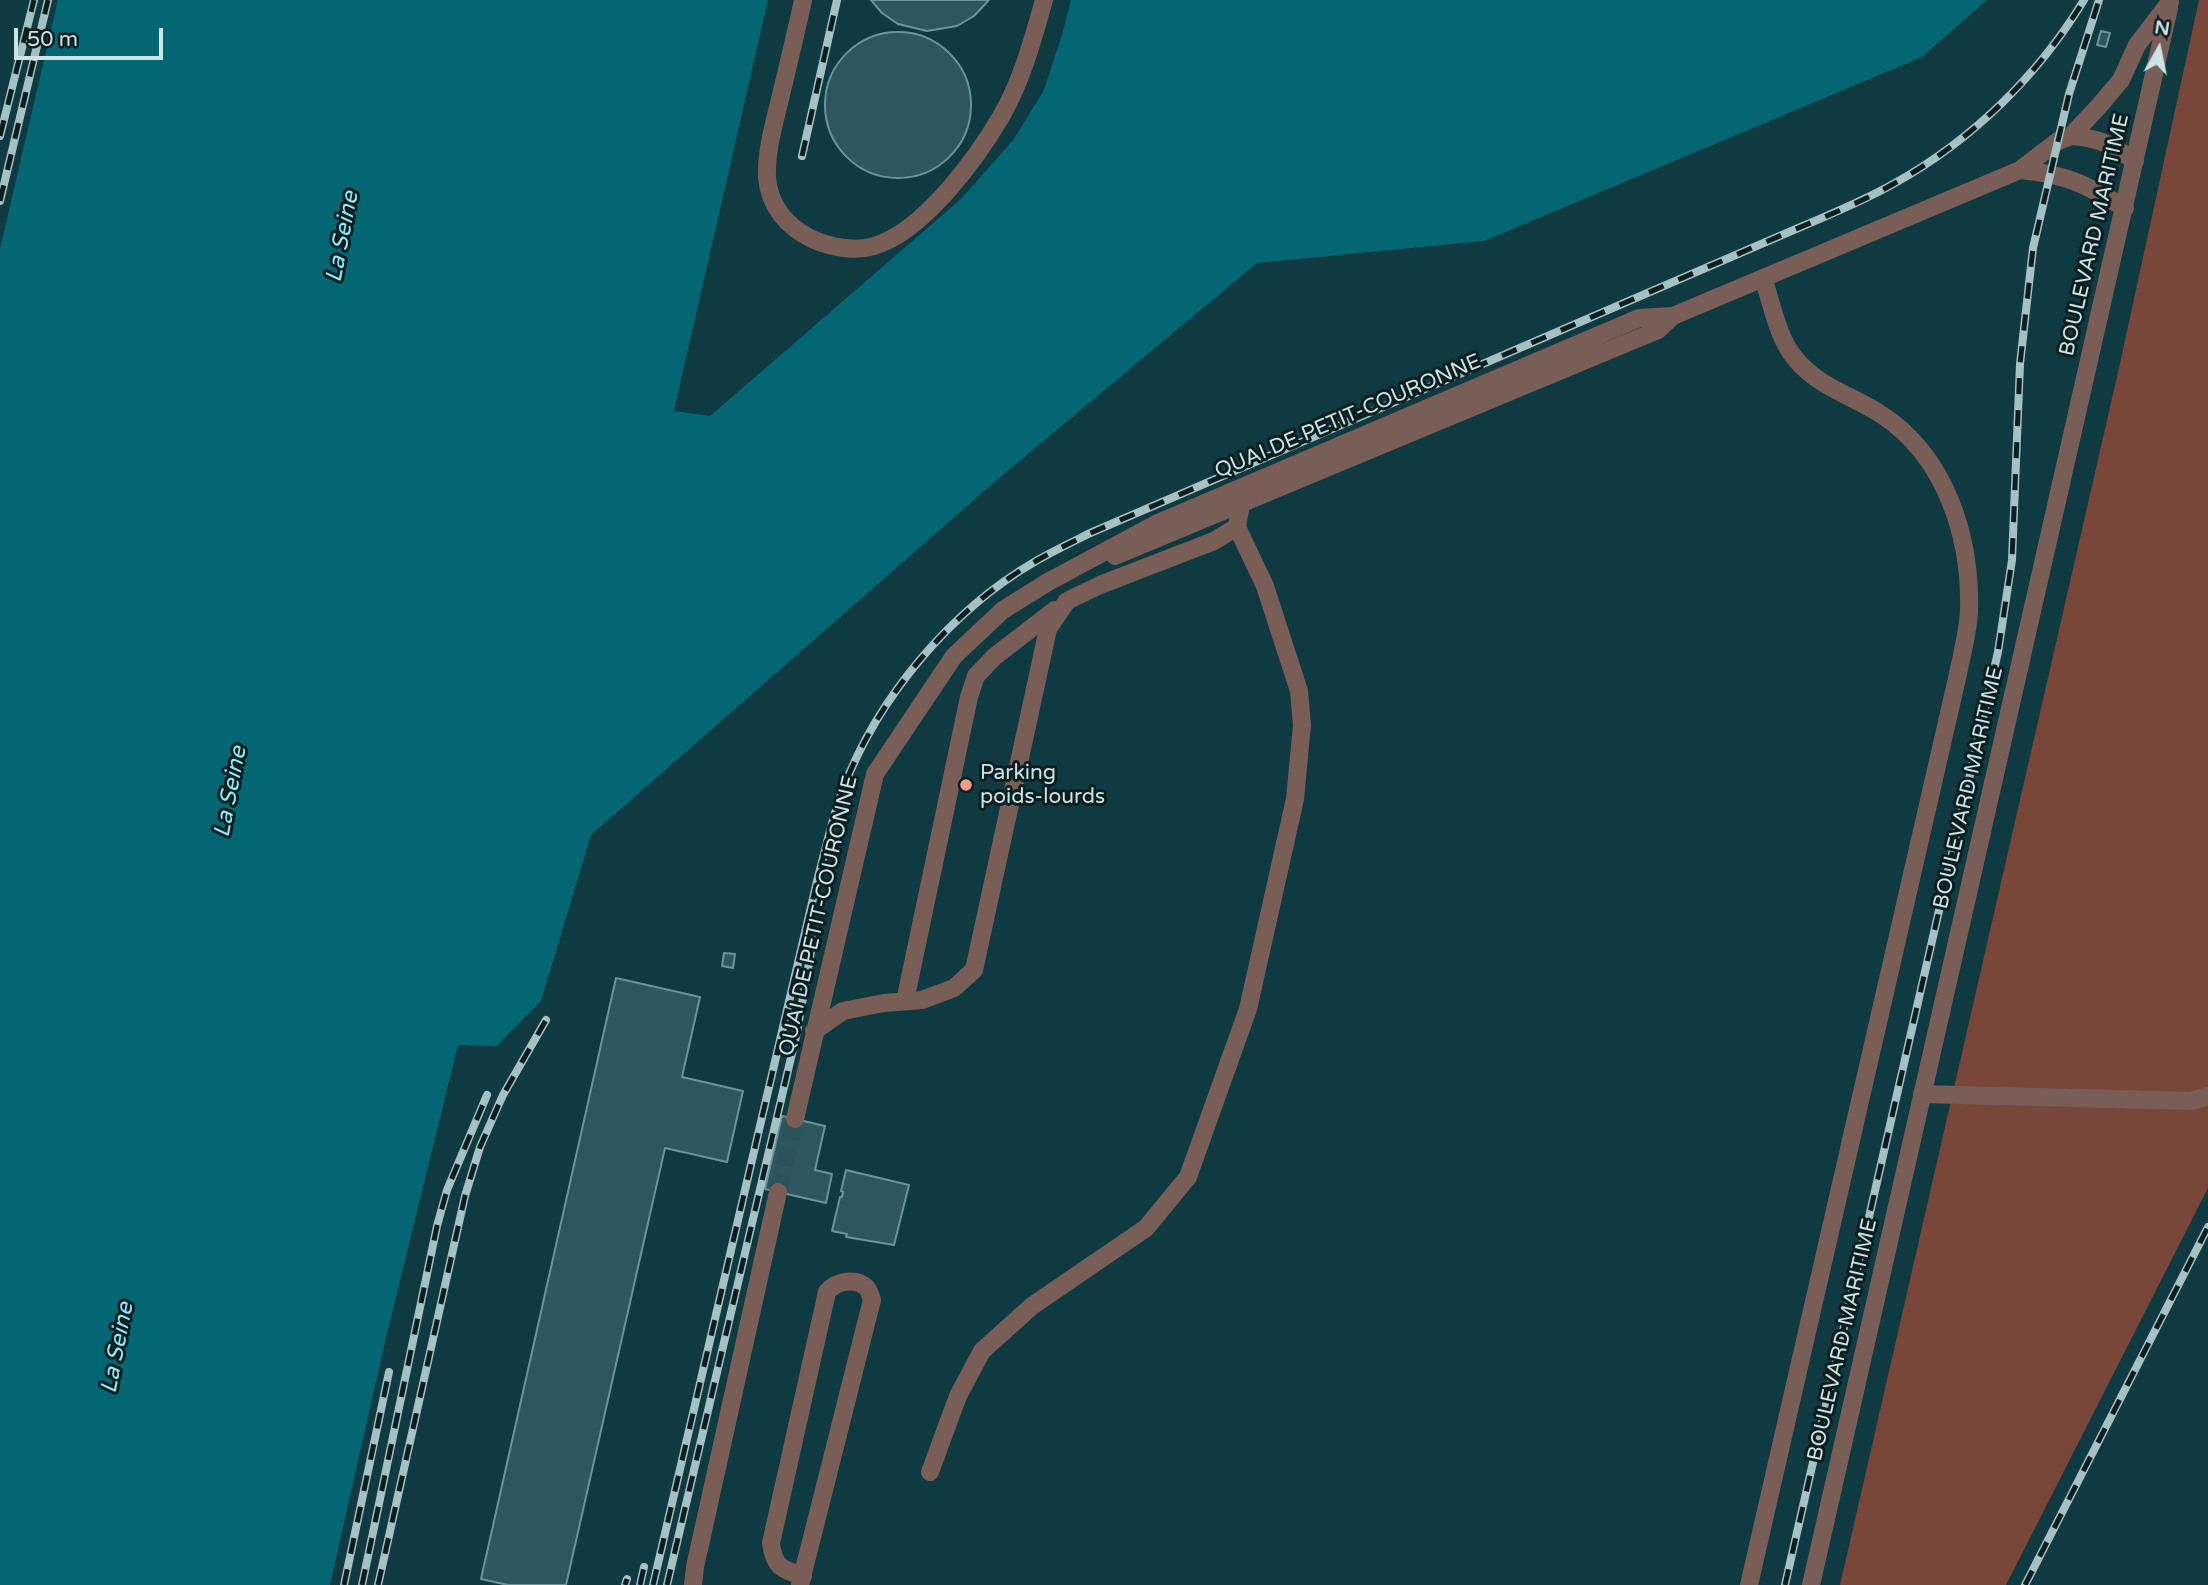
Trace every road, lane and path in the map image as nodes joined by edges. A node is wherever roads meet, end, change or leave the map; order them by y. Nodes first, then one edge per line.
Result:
1 (803, 0) edge
2 (1044, 0) edge
3 (2171, 1) edge
4 (2071, 136) junction
5 (2135, 161) junction
6 (2020, 170) junction
7 (2125, 208) junction
8 (1763, 278) junction
9 (1239, 497) junction
10 (1237, 527) junction
11 (1066, 601) junction
12 (905, 1001) junction
13 (814, 1031) junction
14 (1922, 1094) junction
15 (2208, 1096) edge
16 (795, 1119) tunnel mouth
17 (778, 1192) tunnel mouth
18 (930, 1472) dead end
19 (802, 1581) edge
20 (693, 1585) edge
21 (1749, 1585) edge
22 (1811, 1585) edge

1 - 2 street
3 - 4 street, QUAI DE PETIT-COURONNE
3 - 5 street, BOULEVARD MARITIME
4 - 5 street
4 - 6 street, QUAI DE PETIT-COURONNE
5 - 7 street, BOULEVARD MARITIME
6 - 7 street
6 - 8 street, QUAI DE PETIT-COURONNE
7 - 14 street, BOULEVARD MARITIME
8 - 9 street, QUAI DE PETIT-COURONNE
8 - 21 street
9 - 10 street
9 - 13 street, QUAI DE PETIT-COURONNE
10 - 11 street
10 - 18 street
11 - 12 street
11 - 12 street
12 - 13 street
13 - 16 street, QUAI DE PETIT-COURONNE
14 - 15 street
14 - 22 street, BOULEVARD MARITIME
17 - 20 street
19 - 19 street

